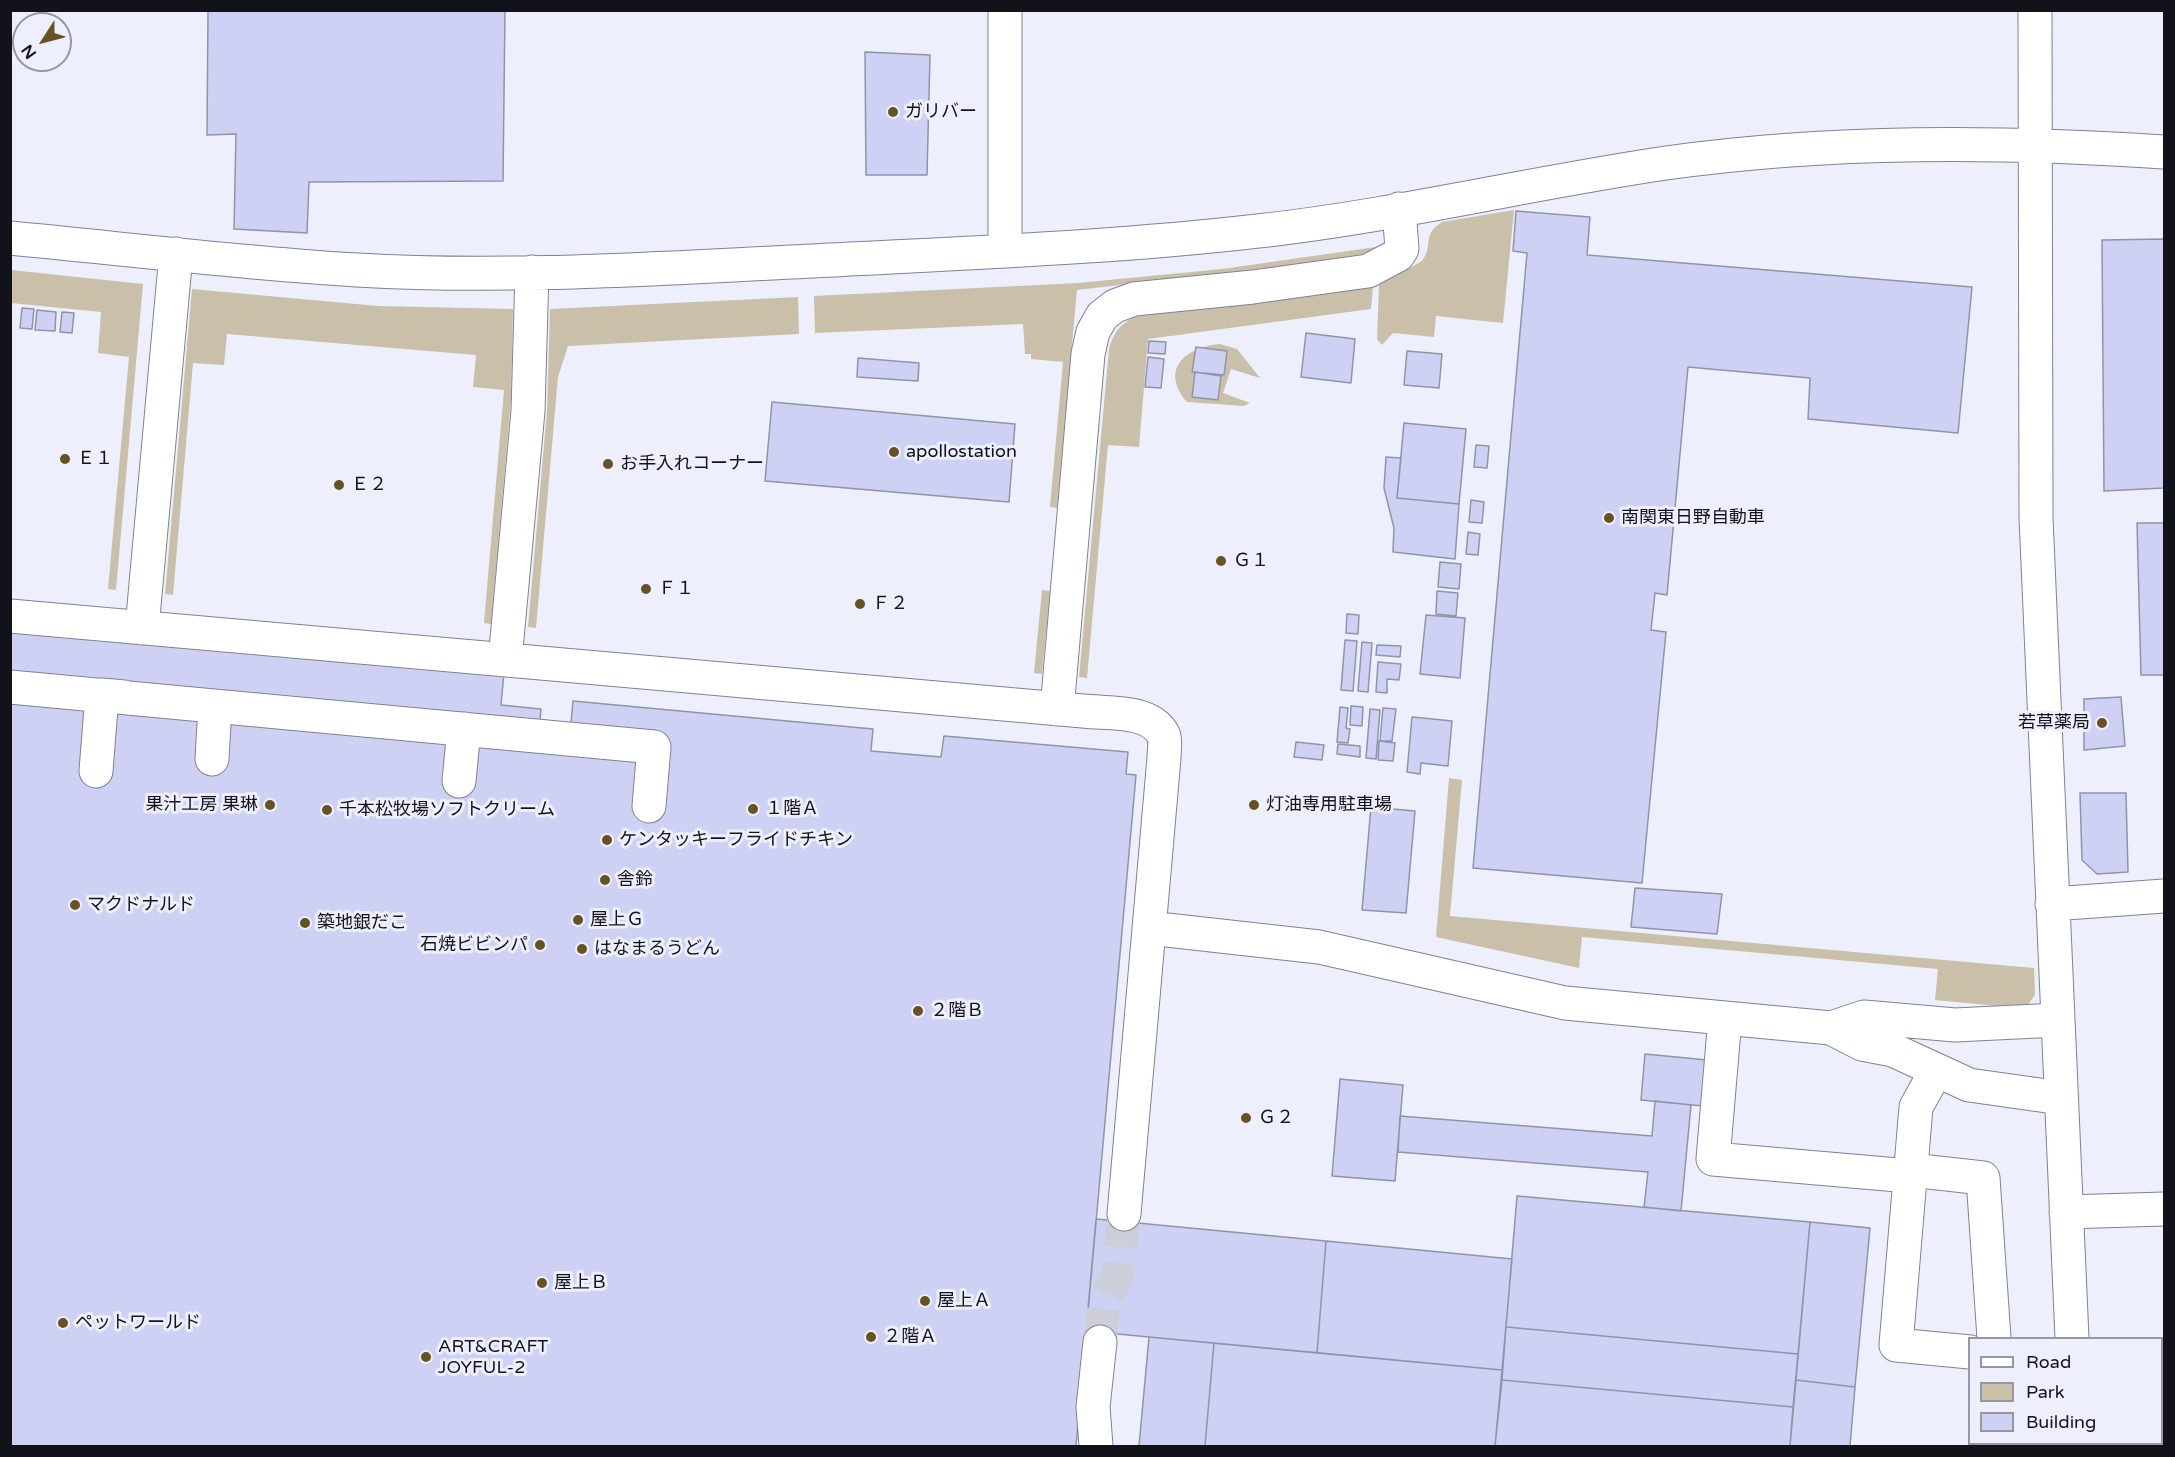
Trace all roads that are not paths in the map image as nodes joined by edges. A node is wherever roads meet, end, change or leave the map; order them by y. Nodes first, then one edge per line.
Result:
1 (1005, 10) edge
2 (2035, 10) edge
3 (2035, 144) junction
4 (2164, 152) edge
5 (1400, 208) junction
6 (10, 238) edge
7 (1005, 250) junction
8 (176, 254) junction
9 (532, 272) junction
10 (10, 616) edge
11 (142, 628) junction
12 (505, 660) junction
13 (10, 687) edge
14 (102, 695) junction
15 (215, 706) junction
16 (1057, 709) junction
17 (448, 720) junction
18 (212, 759) dead end
19 (96, 771) dead end
20 (459, 781) dead end
21 (649, 806) dead end
22 (2164, 896) edge
23 (2052, 904) junction
24 (1149, 928) junction
25 (1725, 1018) junction
26 (2058, 1020) junction
27 (1831, 1028) junction
28 (1936, 1071) junction
29 (2061, 1098) junction
30 (1911, 1170) junction
31 (2164, 1209) edge
32 (2066, 1212) junction
33 (1124, 1214) tunnel mouth
34 (1994, 1337) edge
35 (2072, 1337) edge
36 (1100, 1342) tunnel mouth
37 (1968, 1352) edge
38 (1096, 1446) edge

1 - 7 street
2 - 3 street
3 - 4 street
3 - 5 street
3 - 23 street
5 - 7 street
5 - 16 street
6 - 8 street
7 - 9 street
8 - 9 street
8 - 11 street
9 - 12 street
10 - 11 street
11 - 12 street
12 - 16 street
13 - 14 street
14 - 15 street
14 - 19 street
15 - 17 street
15 - 18 street
16 - 24 street
17 - 20 street
17 - 21 street
22 - 23 street
23 - 26 street
24 - 25 street
24 - 33 street
25 - 27 street
25 - 30 street
26 - 27 street
26 - 29 street
27 - 28 street
28 - 29 street
28 - 30 street
29 - 32 street
30 - 34 street
30 - 37 street
31 - 32 street
32 - 35 street
36 - 38 street

